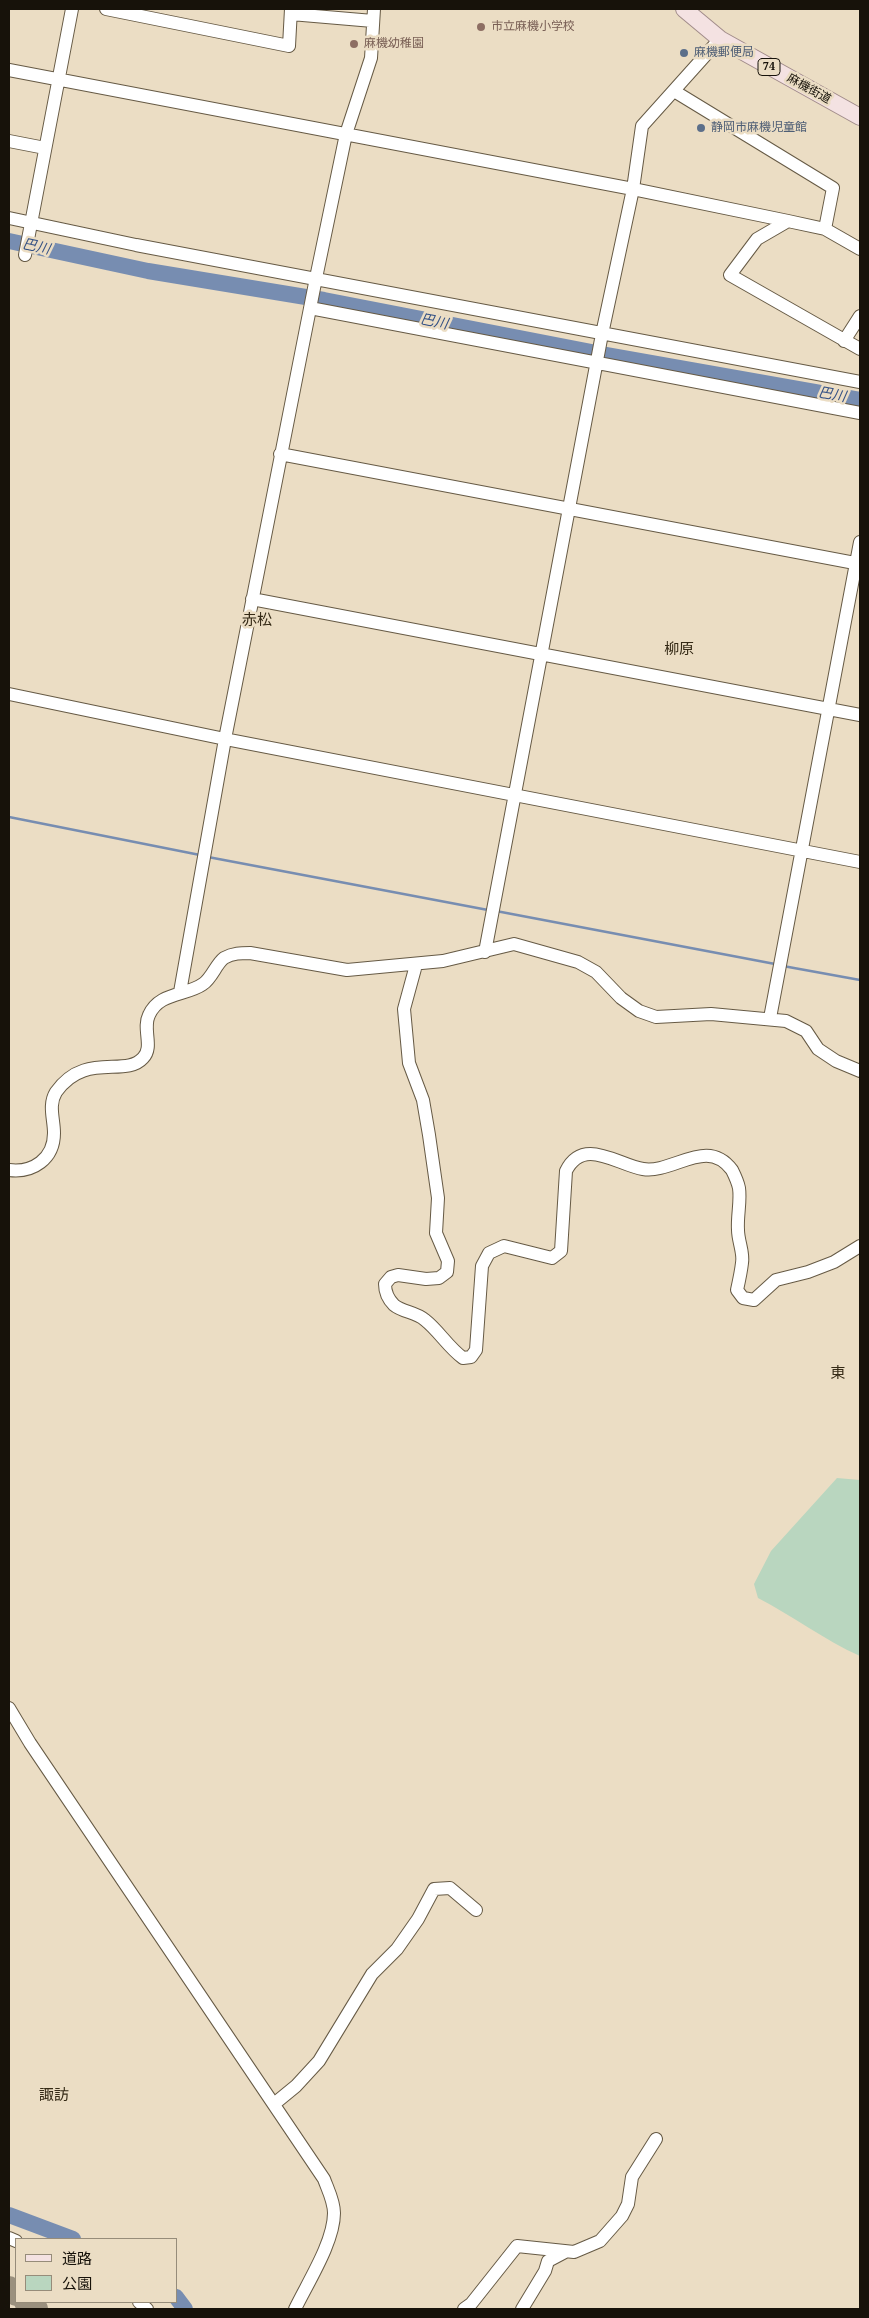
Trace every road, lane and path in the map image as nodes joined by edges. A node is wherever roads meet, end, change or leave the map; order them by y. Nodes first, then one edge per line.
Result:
1 (72, 9) edge
2 (106, 9) edge
3 (684, 9) edge
4 (291, 11) edge
5 (135, 12) edge
6 (373, 15) edge
7 (720, 39) junction
8 (9, 70) edge
9 (58, 80) junction
10 (674, 91) junction
11 (860, 117) edge
12 (346, 134) junction
13 (9, 141) edge
14 (45, 148) junction
15 (633, 189) junction
16 (9, 218) edge
17 (788, 221) junction
18 (31, 223) junction
19 (825, 229) junction
20 (860, 249) edge
21 (25, 255) dead end
22 (316, 278) junction
23 (310, 308) junction
24 (860, 316) edge
25 (602, 334) junction
26 (844, 341) junction
27 (860, 349) edge
28 (597, 363) junction
29 (860, 382) edge
30 (860, 413) edge
31 (280, 454) junction
32 (569, 508) junction
33 (860, 542) edge
34 (858, 564) edge
35 (252, 599) junction
36 (541, 654) junction
37 (9, 694) edge
38 (829, 709) junction
39 (860, 715) edge
40 (225, 739) junction
41 (515, 796) junction
42 (802, 851) junction
43 (860, 862) edge
44 (485, 952) junction
45 (416, 965) junction
46 (180, 992) junction
47 (770, 1018) junction
48 (860, 1071) edge
49 (9, 1170) edge
50 (860, 1246) edge
51 (9, 1708) edge
52 (476, 1910) dead end
53 (274, 2104) junction
54 (656, 2139) dead end
55 (565, 2252) junction
56 (295, 2309) edge
57 (464, 2309) edge
58 (522, 2309) edge

1 - 9 street
2 - 5 street
3 - 7 main road, 麻機街道 / 74
4 - 5 street
4 - 6 street
6 - 12 street
7 - 10 street
7 - 11 main road, 麻機街道 / 74
8 - 9 street
9 - 12 street
9 - 14 street
10 - 15 street
10 - 19 street
12 - 15 street
12 - 22 street
13 - 14 street
14 - 18 street
15 - 17 street
15 - 25 street
16 - 18 street
17 - 19 street
17 - 26 street
18 - 21 street
18 - 22 street
19 - 20 street
22 - 23 street
22 - 25 street
23 - 28 street
23 - 31 street
24 - 26 street
25 - 28 street
25 - 29 street
26 - 27 street
28 - 30 street
28 - 32 street
31 - 32 street
31 - 35 street
32 - 34 street
32 - 36 street
33 - 34 street
34 - 38 street
35 - 36 street
35 - 40 street
36 - 38 street
36 - 41 street
37 - 40 street
38 - 39 street
38 - 42 street
40 - 41 street
40 - 46 street
41 - 42 street
41 - 44 street
42 - 43 street
42 - 47 street
44 - 45 street
44 - 47 street
45 - 46 street
45 - 50 street
46 - 49 street
47 - 48 street
51 - 53 street
52 - 53 street
53 - 56 street
54 - 55 street
55 - 57 street
55 - 58 street

